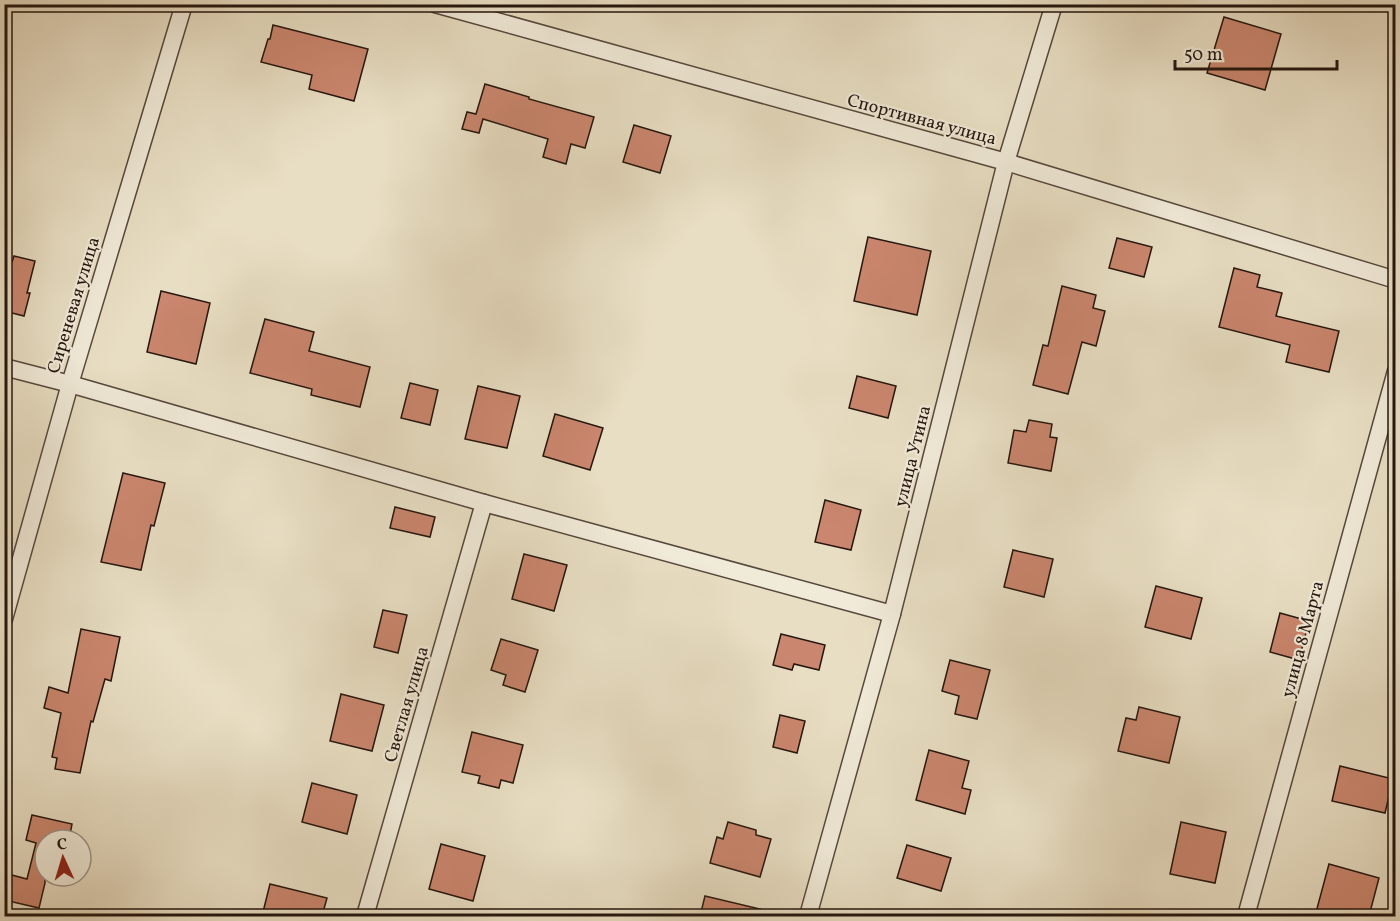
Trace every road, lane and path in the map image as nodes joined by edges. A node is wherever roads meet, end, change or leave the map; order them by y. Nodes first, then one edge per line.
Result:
1 (184, 4) edge
2 (435, 4) edge
3 (1054, 4) edge
4 (1006, 162) junction
5 (1395, 280) edge
6 (4, 367) edge
7 (1395, 371) edge
8 (70, 384) junction
9 (484, 502) junction
10 (892, 614) junction
11 (4, 619) edge
12 (365, 916) edge
13 (808, 916) edge
14 (1246, 916) edge

1 - 8 street, Сиреневая улица
2 - 4 street, Спортивная улица
3 - 4 street, улица Утина
4 - 5 street, Спортивная улица
4 - 10 street, улица Утина
6 - 8 street
7 - 14 street, улица 8 Марта
8 - 9 street
8 - 11 street, Сиреневая улица
9 - 10 street
9 - 12 street, Светлая улица
10 - 13 street, улица Утина

